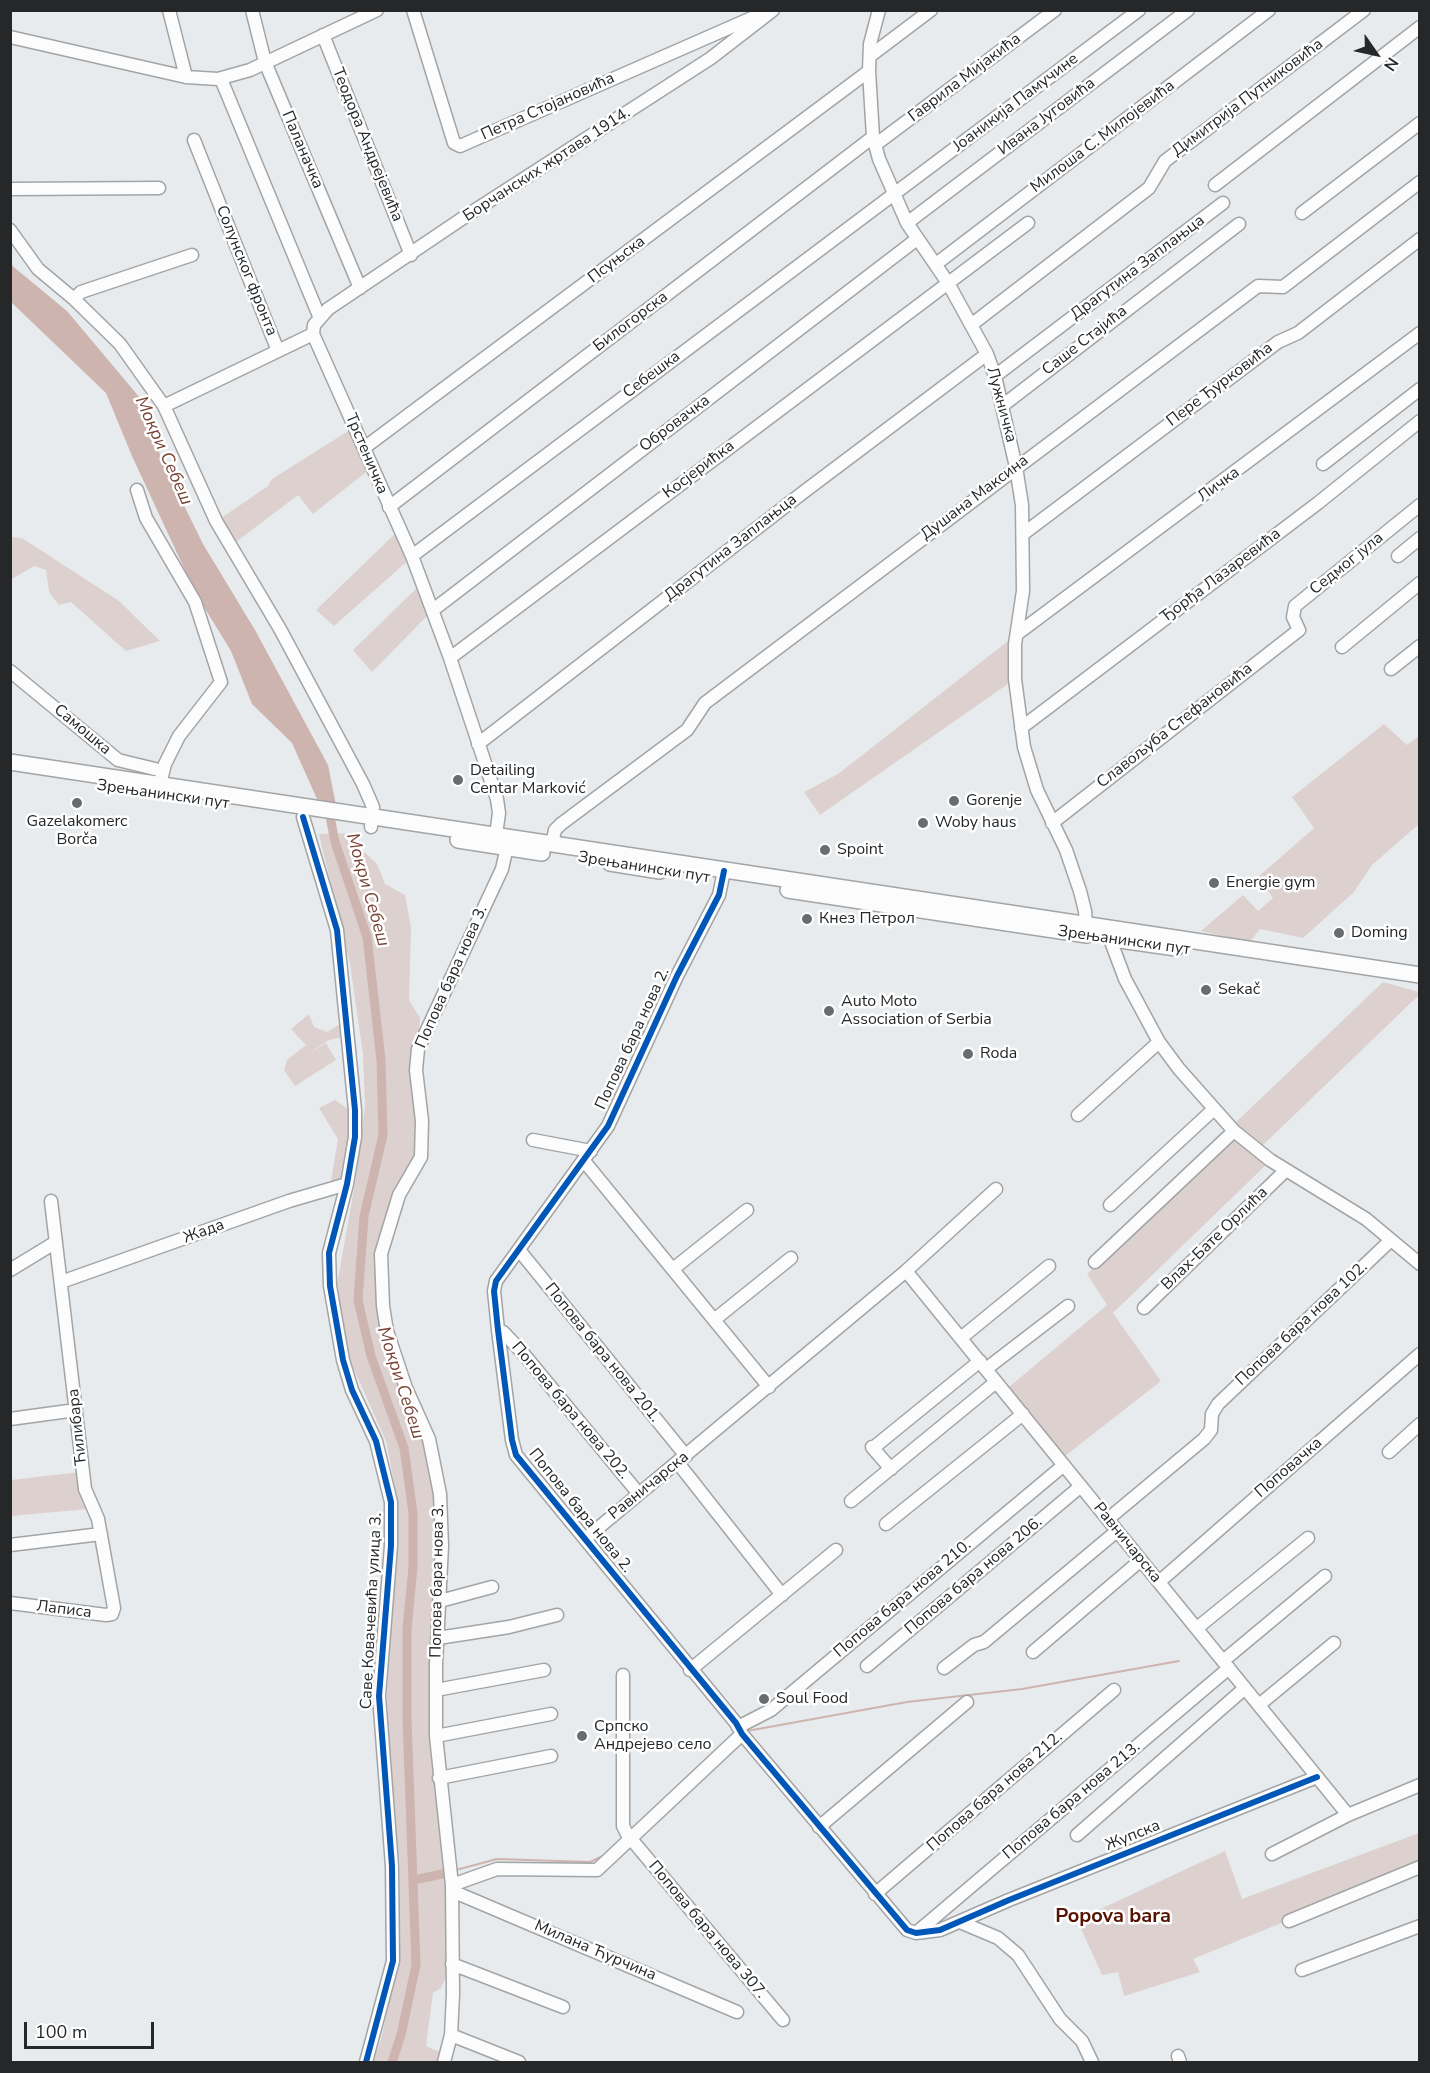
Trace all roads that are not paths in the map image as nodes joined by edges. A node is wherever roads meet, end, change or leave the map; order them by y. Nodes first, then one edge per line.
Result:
1 (169, 10) edge
2 (252, 10) edge
3 (376, 10) edge
4 (413, 10) edge
5 (771, 10) edge
6 (879, 10) edge
7 (932, 10) edge
8 (1055, 10) edge
9 (1139, 10) edge
10 (1188, 10) edge
11 (1269, 10) edge
12 (1364, 10) edge
13 (1419, 27) edge
14 (323, 34) junction
15 (10, 37) edge
16 (870, 56) junction
17 (265, 62) junction
18 (869, 71) junction
19 (186, 77) junction
20 (221, 79) junction
21 (1419, 123) edge
22 (194, 140) dead end
23 (874, 141) junction
24 (1419, 182) edge
25 (1215, 185) dead end
26 (159, 188) dead end
27 (10, 189) edge
28 (893, 195) junction
29 (1223, 203) dead end
30 (1302, 213) dead end
31 (907, 223) junction
32 (1028, 223) dead end
33 (1239, 224) dead end
34 (10, 230) edge
35 (917, 239) junction
36 (1419, 239) edge
37 (192, 255) dead end
38 (411, 255) junction
39 (936, 264) junction
40 (948, 283) junction
41 (360, 288) junction
42 (74, 299) junction
43 (319, 316) junction
44 (971, 325) junction
45 (1419, 333) edge
46 (313, 334) junction
47 (278, 351) junction
48 (987, 354) junction
49 (995, 376) junction
50 (1419, 388) edge
51 (164, 406) junction
52 (1002, 406) junction
53 (1419, 421) edge
54 (364, 448) junction
55 (1323, 464) dead end
56 (1016, 467) junction
57 (137, 490) dead end
58 (1419, 505) edge
59 (388, 507) junction
60 (1023, 534) junction
61 (1419, 538) edge
62 (412, 556) junction
63 (1398, 556) dead end
64 (1419, 584) edge
65 (433, 610) junction
66 (1299, 630) joint
67 (1017, 634) junction
68 (1419, 646) edge
69 (1342, 647) dead end
70 (450, 658) junction
71 (1391, 669) dead end
72 (10, 671) edge
73 (1021, 728) junction
74 (478, 744) junction
75 (10, 762) edge
76 (10, 772) edge
77 (162, 777) junction
78 (320, 815) junction
79 (303, 817) junction
80 (372, 822) junction
81 (1052, 823) junction
82 (496, 835) junction
83 (552, 844) junction
84 (507, 847) junction
85 (723, 875) junction
86 (1086, 925) junction
87 (1110, 939) junction
88 (1419, 975) edge
89 (1419, 984) edge
90 (1159, 1042) junction
91 (1214, 1109) junction
92 (1078, 1115) dead end
93 (1234, 1131) junction
94 (533, 1140) dead end
95 (587, 1156) junction
96 (1286, 1170) junction
97 (347, 1184) junction
98 (996, 1189) dead end
99 (51, 1201) dead end
100 (1110, 1205) dead end
101 (747, 1210) dead end
102 (1391, 1240) junction
103 (56, 1242) junction
104 (519, 1250) junction
105 (791, 1258) dead end
106 (1095, 1262) dead end
107 (1419, 1264) edge
108 (1049, 1266) dead end
109 (10, 1269) edge
110 (673, 1269) junction
111 (906, 1271) junction
112 (61, 1282) junction
113 (1068, 1306) dead end
114 (1144, 1308) dead end
115 (714, 1320) junction
116 (498, 1330) junction
117 (961, 1338) junction
118 (1419, 1354) edge
119 (983, 1365) junction
120 (996, 1382) junction
121 (769, 1387) junction
122 (76, 1410) junction
123 (1023, 1414) junction
124 (10, 1419) edge
125 (1419, 1424) edge
126 (1389, 1452) dead end
127 (682, 1460) junction
128 (1064, 1465) junction
129 (891, 1469) junction
130 (1081, 1486) junction
131 (639, 1494) junction
132 (851, 1501) dead end
133 (1108, 1520) junction
134 (886, 1524) dead end
135 (1117, 1531) junction
136 (101, 1534) junction
137 (1308, 1538) dead end
138 (585, 1539) junction
139 (10, 1545) edge
140 (837, 1550) dead end
141 (1141, 1560) junction
142 (1324, 1576) dead end
143 (1159, 1582) junction
144 (492, 1587) dead end
145 (782, 1595) junction
146 (440, 1601) junction
147 (10, 1603) edge
148 (114, 1608) joint
149 (557, 1615) dead end
150 (1197, 1628) junction
151 (438, 1638) junction
152 (1334, 1643) dead end
153 (1033, 1652) dead end
154 (1226, 1665) junction
155 (867, 1666) dead end
156 (944, 1668) dead end
157 (690, 1670) junction
158 (544, 1671) dead end
159 (623, 1675) dead end
160 (1245, 1688) junction
161 (436, 1690) junction
162 (1114, 1690) dead end
163 (967, 1702) dead end
164 (1259, 1705) junction
165 (551, 1714) dead end
166 (740, 1731) junction
167 (436, 1736) junction
168 (551, 1756) dead end
169 (1317, 1777) junction
170 (439, 1778) junction
171 (1419, 1785) edge
172 (1348, 1815) junction
173 (819, 1827) junction
174 (1077, 1835) dead end
175 (629, 1838) junction
176 (1272, 1854) dead end
177 (1419, 1867) edge
178 (452, 1888) junction
179 (875, 1894) junction
180 (1289, 1921) dead end
181 (960, 1922) junction
182 (1419, 1926) edge
183 (916, 1934) junction
184 (452, 1964) junction
185 (1302, 1970) dead end
186 (563, 2007) dead end
187 (737, 2012) dead end
188 (783, 2020) dead end
189 (451, 2035) junction
190 (366, 2062) edge
191 (444, 2062) edge
192 (519, 2062) edge
193 (1092, 2062) edge

1 - 19 street
2 - 17 street, Паланачка
3 - 14 street
4 - 5 street, Петра Стојановића
5 - 38 street, Борчанских жртава 1914.
6 - 16 street, Лужничка
7 - 16 street
8 - 23 street, Гаврила Мијакића
9 - 28 street, Јоаникија Памучине
10 - 31 street, Ивана Југовића
11 - 39 street, Милоша С. Милојевића
12 - 44 street, Димитрија Путниковића
13 - 25 street
14 - 17 street
14 - 38 street, Теодора Андрејевића
15 - 19 street
16 - 18 street, Лужничка
17 - 20 street
17 - 41 street, Паланачка
18 - 23 street, Лужничка
18 - 54 street, Псуњска
19 - 20 street
20 - 43 street
21 - 30 street
22 - 47 street, Солунског фронта
23 - 28 street, Лужничка
23 - 59 street, Билогорска
24 - 56 street, Душана Максина
26 - 27 street
28 - 31 street, Лужничка
28 - 62 street, Себешка
29 - 49 street, Драгутина Заплањца
31 - 35 street, Лужничка
32 - 40 street, Косјерићка
33 - 52 street, Саше Стајића
34 - 42 street
35 - 39 street, Лужничка
35 - 65 street, Обровачка
36 - 60 street, Пере Ђурковића
37 - 42 street
38 - 41 street, Борчанских жртава 1914.
39 - 40 street, Лужничка
40 - 44 street, Лужничка
40 - 70 street, Косјерићка
41 - 43 street, Борчанских жртава 1914.
42 - 51 street
43 - 46 street
44 - 48 street, Лужничка
45 - 67 street, Личка
46 - 47 street
46 - 54 street, Трстеничка
47 - 51 street, Солунског фронта
48 - 49 street, Лужничка
48 - 74 street, Драгутина Заплањца
49 - 52 street, Лужничка
50 - 55 street
51 - 80 street
52 - 56 street, Лужничка
53 - 73 street, Ђорђа Лазаревића
54 - 59 street, Трстеничка
56 - 60 street, Лужничка
56 - 83 street, Душана Максина
57 - 77 street, Зрењанински пут
58 - 66 street, Седмог јула
59 - 62 street, Трстеничка
60 - 67 street, Лужничка
61 - 63 street
62 - 65 street, Трстеничка
64 - 69 street
65 - 70 street, Трстеничка
66 - 81 street, Славољуба Стефановића
67 - 73 street, Лужничка
68 - 71 street
70 - 74 street, Трстеничка
72 - 77 street, Самошка
73 - 81 street, Лужничка
74 - 82 street, Трстеничка
75 - 77 main road, Зрењанински пут
76 - 79 main road, Зрењанински пут
77 - 78 main road, Зрењанински пут
78 - 79 main road, Зрењанински пут
78 - 80 main road, Зрењанински пут
79 - 97 street, Саве Ковачевића улица 3.
80 - 82 main road, Зрењанински пут
80 - 84 main road, Зрењанински пут
81 - 86 street, Лужничка
82 - 83 main road, Зрењанински пут
83 - 85 main road, Зрењанински пут
84 - 85 main road, Зрењанински пут
84 - 146 street, Попова бара нова 3.
85 - 86 main road, Зрењанински пут
85 - 87 main road, Зрењанински пут
85 - 95 street, Попова бара нова 2.
86 - 88 main road, Зрењанински пут
87 - 89 main road, Зрењанински пут
87 - 90 street
90 - 91 street
90 - 92 street
91 - 93 street
91 - 100 street
93 - 96 street
93 - 106 street
94 - 95 street
95 - 104 street, Попова бара нова 2.
95 - 110 street
96 - 102 street
96 - 114 street, Влах-Бате Орлића
97 - 112 street, Жада
97 - 190 street, Саве Ковачевића улица 3.
98 - 111 street, Равничарска
99 - 103 street, Ћилибара
101 - 110 street
102 - 107 street
102 - 133 street, Попова бара нова 102.
103 - 109 street
103 - 112 street, Ћилибара
104 - 116 street, Попова бара нова 2.
104 - 127 street, Попова бара нова 201.
105 - 115 street
108 - 117 street
110 - 115 street
111 - 117 street, Равничарска
111 - 121 street, Равничарска
112 - 122 street, Ћилибара
113 - 119 street
115 - 121 street
116 - 131 street, Попова бара нова 202.
116 - 138 street, Попова бара нова 2.
117 - 119 street, Равничарска
118 - 143 street, Поповачка
119 - 120 street, Равничарска
119 - 129 street
120 - 123 street, Равничарска
120 - 129 street
121 - 127 street, Равничарска
122 - 124 street
122 - 136 street, Ћилибара
123 - 128 street, Равничарска
123 - 134 street
125 - 126 street
127 - 131 street, Равничарска
127 - 145 street, Попова бара нова 201.
128 - 130 street, Равничарска
128 - 166 street, Попова бара нова 210.
129 - 132 street
130 - 133 street, Равничарска
130 - 155 street, Попова бара нова 206.
131 - 138 street, Равничарска
133 - 135 street, Равничарска
135 - 141 street, Равничарска
135 - 156 street
136 - 139 street
136 - 148 street, Ћилибара
137 - 150 street
138 - 157 street, Попова бара нова 2.
140 - 145 street
141 - 143 street, Равничарска
141 - 153 street
142 - 154 street, Попова бара нова 213.
143 - 150 street, Равничарска
144 - 146 street
145 - 157 street
146 - 151 street, Попова бара нова 3.
147 - 148 street, Лаписа
149 - 151 street
150 - 154 street, Равничарска
151 - 161 street, Попова бара нова 3.
152 - 164 street
154 - 160 street, Равничарска
154 - 183 street, Попова бара нова 213.
157 - 166 street, Попова бара нова 2.
158 - 161 street
159 - 175 street
160 - 164 street, Равничарска
160 - 174 street
161 - 167 street, Попова бара нова 3.
162 - 179 street, Попова бара нова 212.
163 - 173 street
164 - 169 street, Равничарска
165 - 167 street
166 - 173 street, Попова бара нова 2.
166 - 175 street, Попова бара нова 210.
167 - 170 street, Попова бара нова 3.
168 - 170 street
169 - 172 street, Равничарска
169 - 181 street, Жупска
170 - 178 street, Попова бара нова 3.
171 - 172 street
172 - 176 street
173 - 179 street, Попова бара нова 2.
175 - 178 street, Попова бара нова 210.
175 - 188 street, Попова бара нова 307.
177 - 180 street
178 - 184 street, Попова бара нова 3.
178 - 187 street, Милана Ћурчина
179 - 183 street, Попова бара нова 2.
181 - 183 street
181 - 193 street
182 - 185 street
184 - 186 street
184 - 189 street, Попова бара нова 3.
189 - 191 street, Попова бара нова 3.
189 - 192 street

